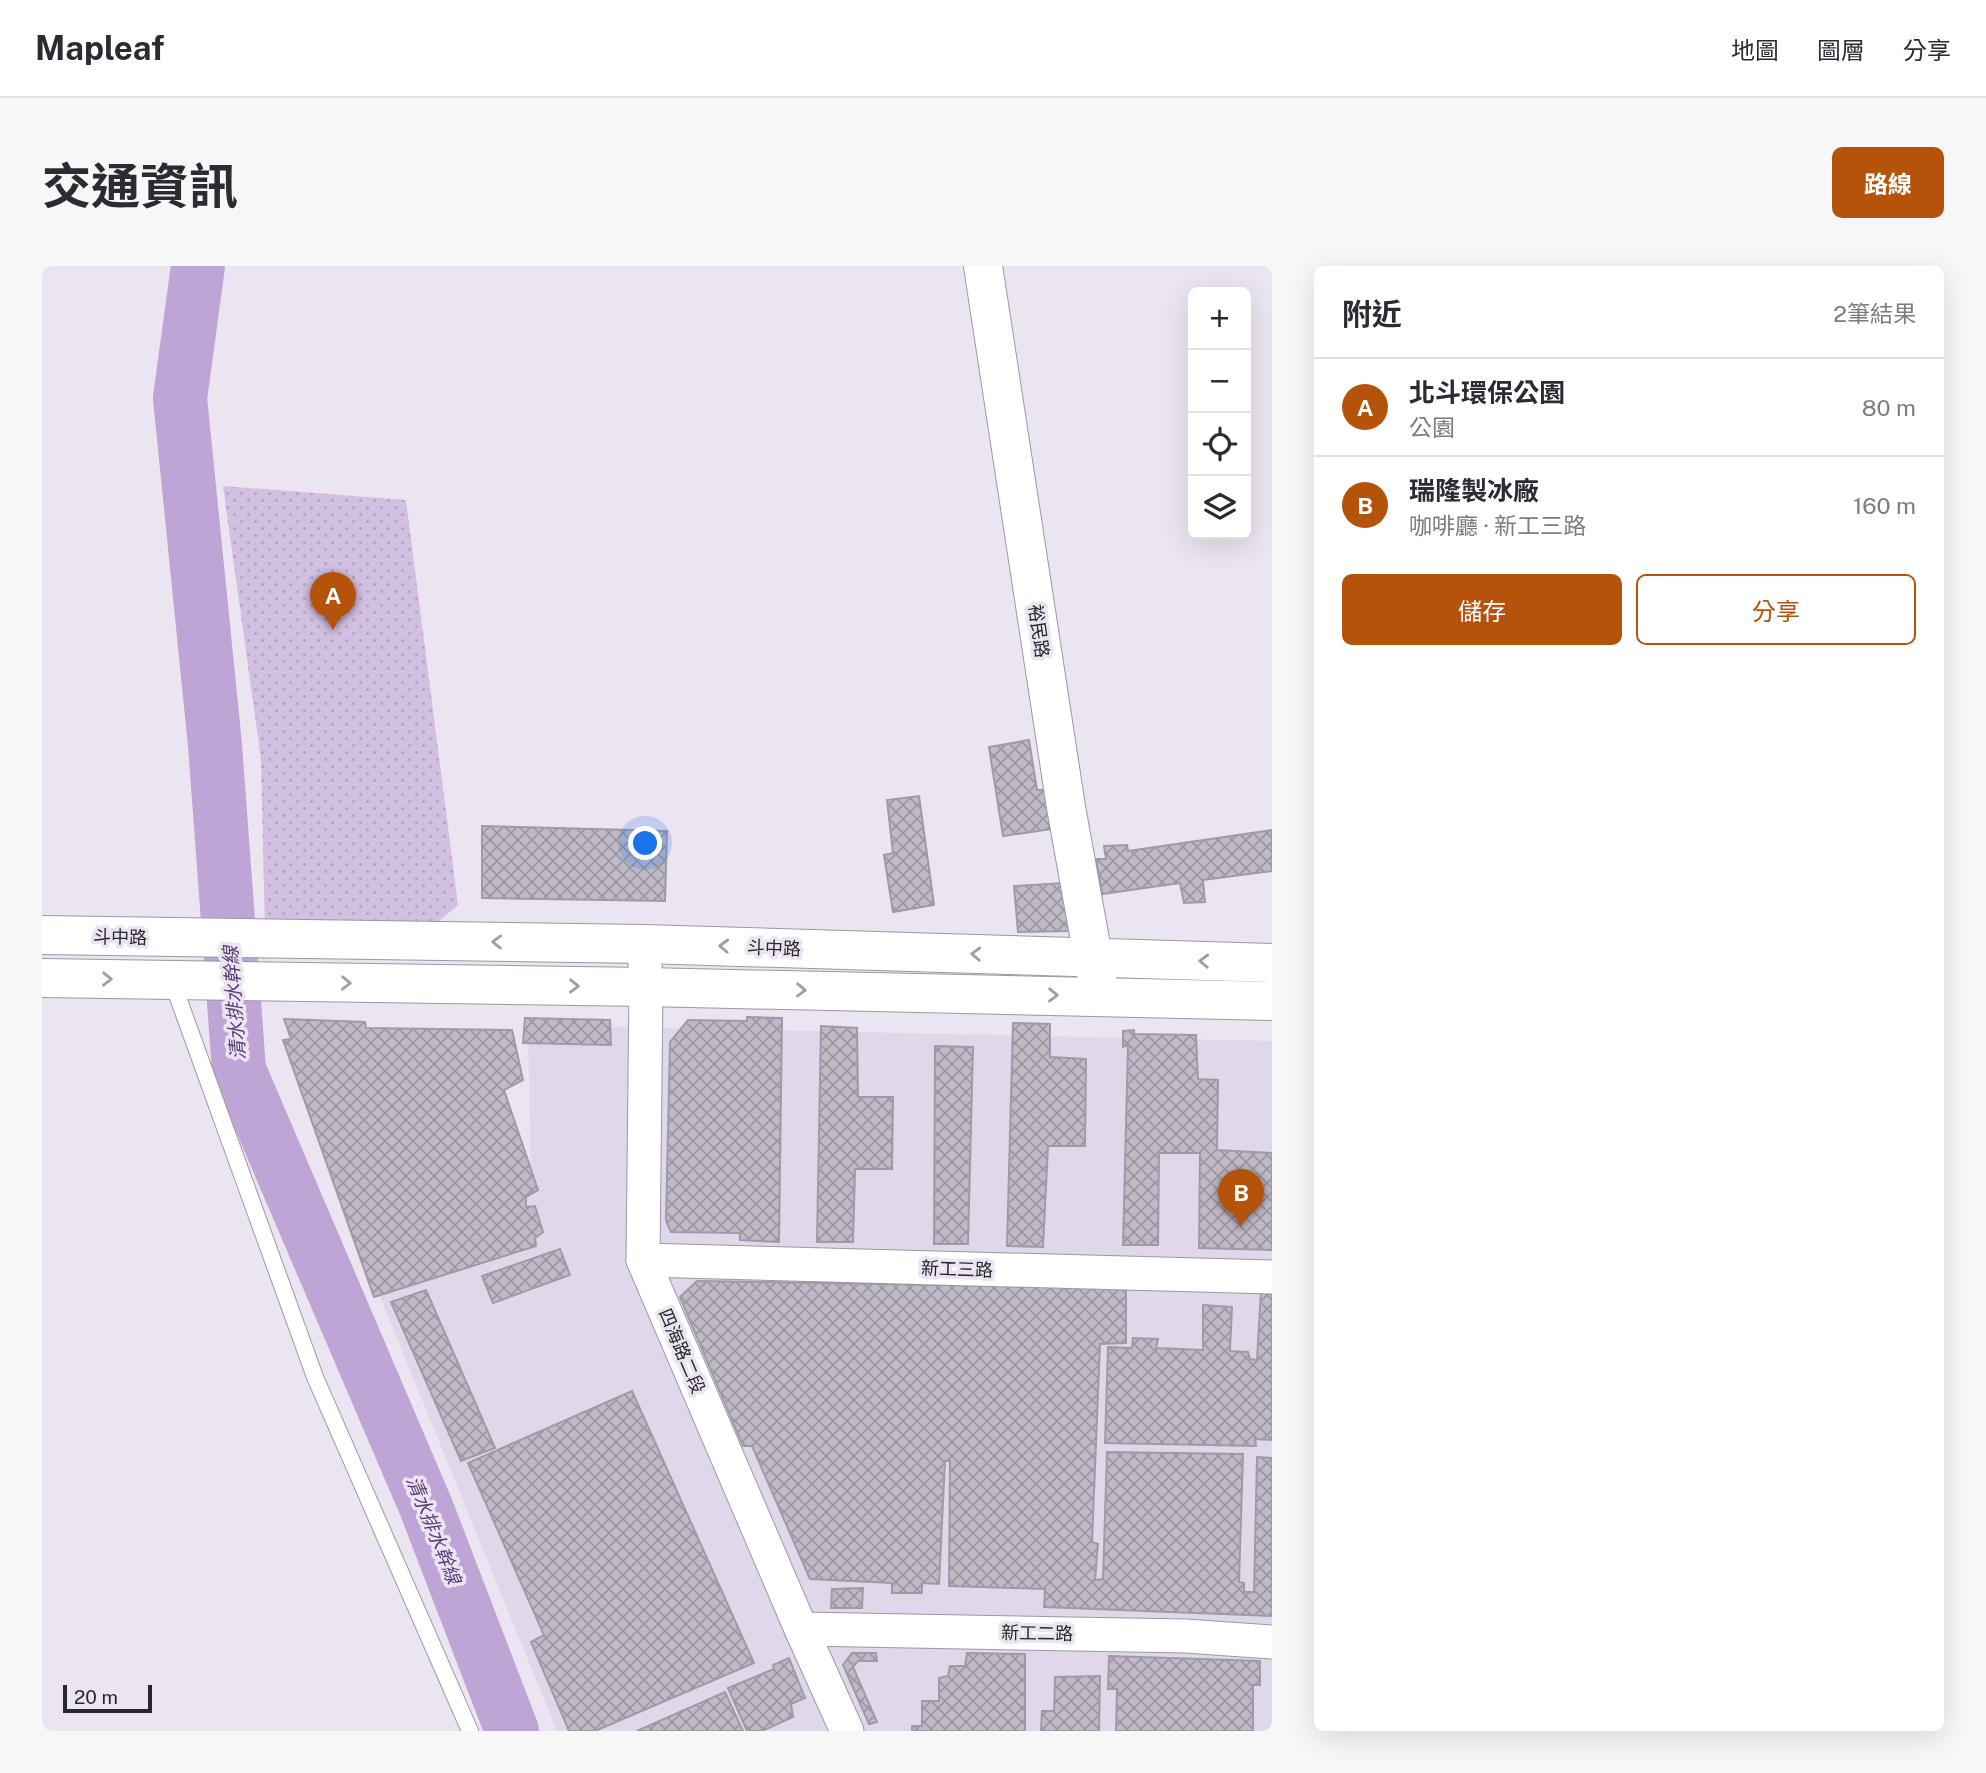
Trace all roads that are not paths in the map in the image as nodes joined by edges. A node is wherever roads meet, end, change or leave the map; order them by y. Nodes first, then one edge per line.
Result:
1 (983, 266) edge
2 (42, 936) edge
3 (644, 944) junction
4 (1094, 957) junction
5 (1272, 962) edge
6 (42, 978) edge
7 (172, 981) junction
8 (646, 987) junction
9 (1099, 996) junction
10 (1272, 1001) edge
11 (643, 1260) junction
12 (1272, 1277) edge
13 (801, 1629) junction
14 (1272, 1642) edge
15 (470, 1731) edge
16 (847, 1731) edge

1 - 4 main road, 裕民路
3 -> 2 main road, 斗中路
4 -> 3 main road, 斗中路
3 - 8 street, 四海路二段
5 -> 4 main road, 斗中路
4 - 9 main road, 裕民路
6 -> 7 main road
7 -> 8 main road
7 - 15 lane
8 -> 9 main road
8 - 11 street, 四海路二段
9 - 10 main road
11 - 12 street, 新工三路
11 - 13 street, 四海路二段
13 - 14 street, 新工二路
13 - 16 street, 四海路二段

